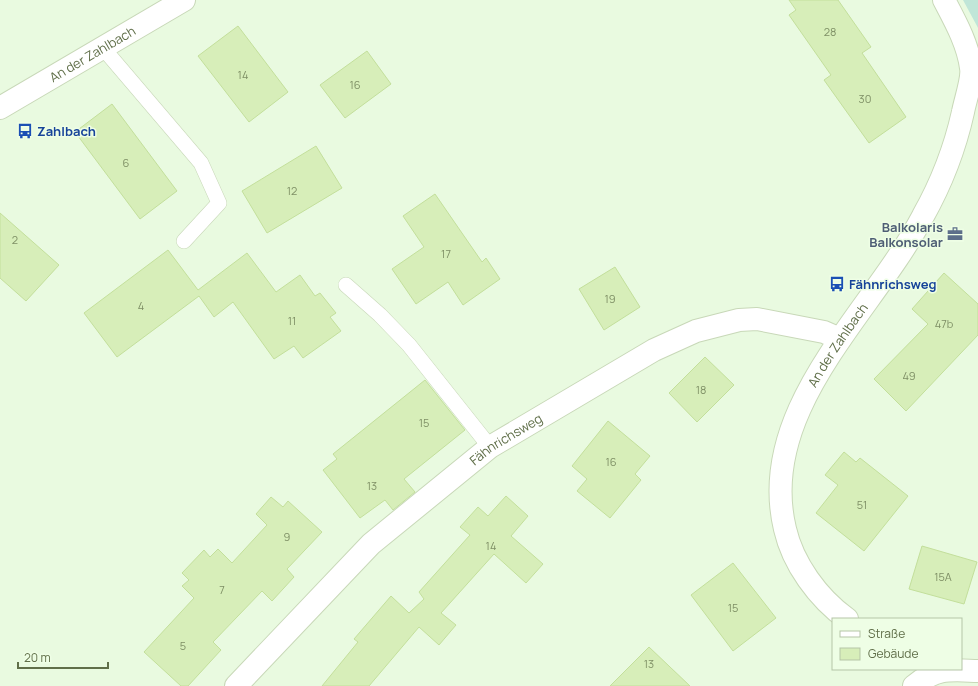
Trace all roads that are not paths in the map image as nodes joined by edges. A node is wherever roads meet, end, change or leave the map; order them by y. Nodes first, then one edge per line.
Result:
1 (184, 0) edge
2 (944, 0) edge
3 (103, 48) junction
4 (975, 69) edge
5 (0, 108) edge
6 (184, 240) dead end
7 (346, 286) dead end
8 (840, 340) junction
9 (490, 447) junction
10 (846, 618) edge
11 (940, 670) edge
12 (978, 671) edge
13 (236, 686) edge
14 (914, 686) edge
15 (973, 686) edge

1 - 3 street, An der Zahlbach
2 - 4 street, An der Zahlbach
3 - 5 street, An der Zahlbach
3 - 6 lane
4 - 8 street, An der Zahlbach
7 - 9 lane
8 - 9 street, Fähnrichsweg
8 - 10 street, An der Zahlbach
9 - 13 street, Fähnrichsweg
11 - 12 street
11 - 14 street
11 - 15 street

